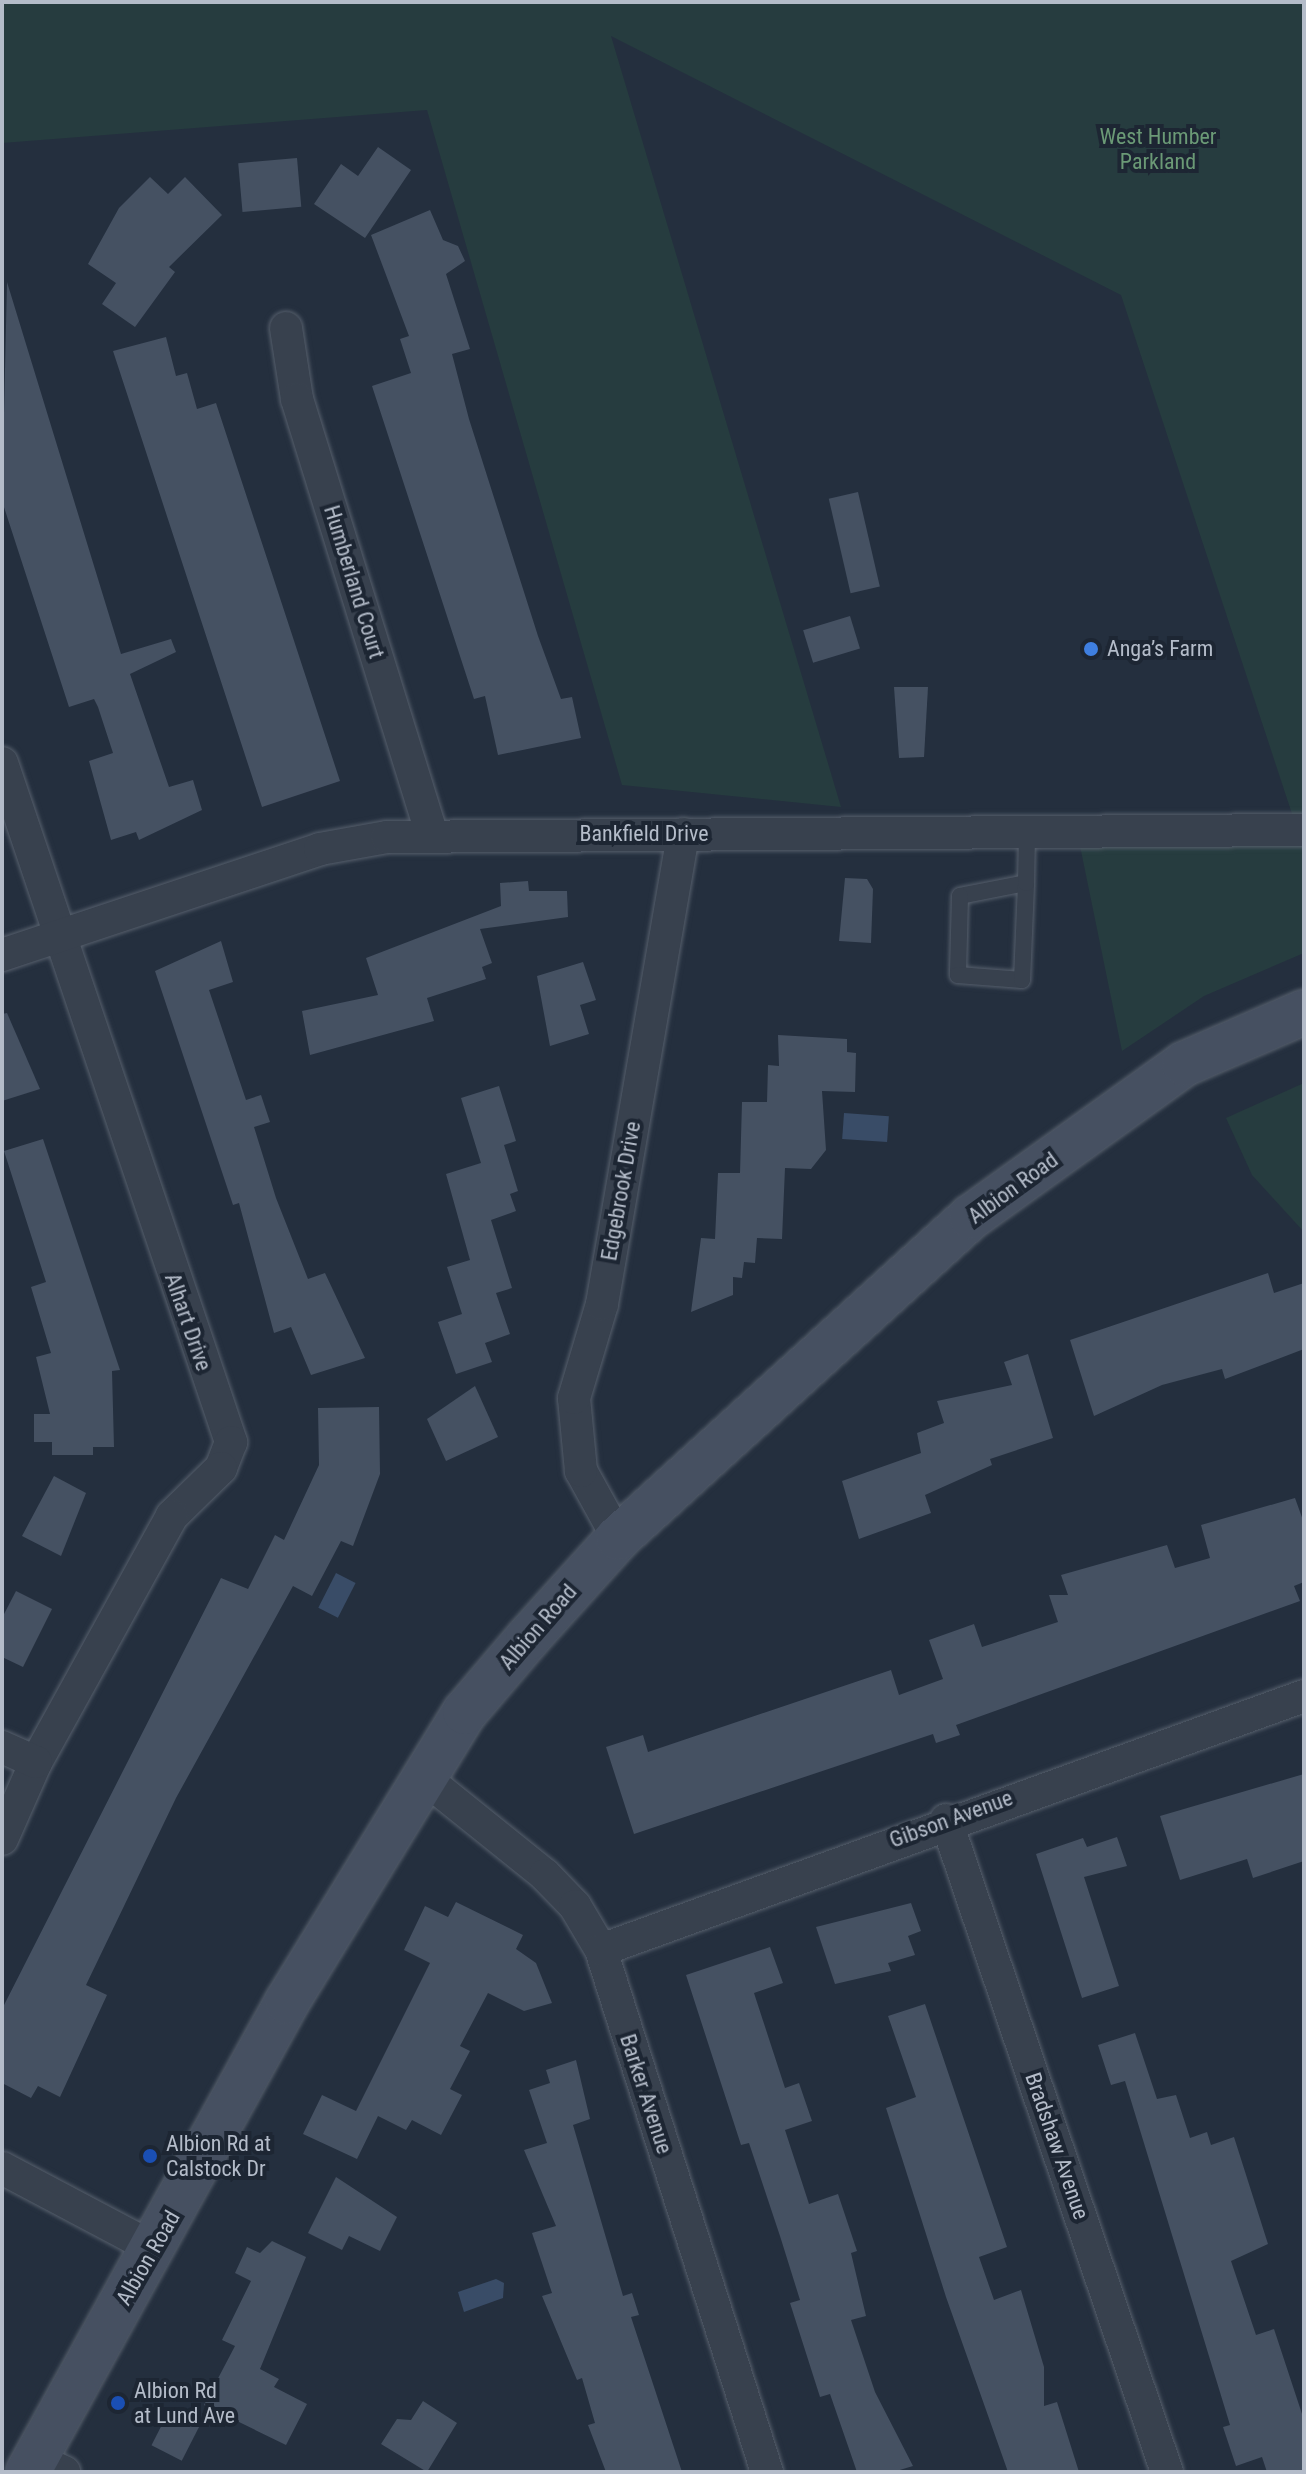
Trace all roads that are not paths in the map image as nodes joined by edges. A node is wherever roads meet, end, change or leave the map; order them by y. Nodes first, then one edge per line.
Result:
1 (286, 328) dead end
2 (2, 763) edge
3 (1304, 830) edge
4 (431, 833) junction
5 (683, 834) junction
6 (1027, 834) junction
7 (1026, 883) junction
8 (59, 937) junction
9 (2, 955) edge
10 (1304, 1012) edge
11 (618, 1538) junction
12 (1304, 1696) edge
13 (2, 1747) edge
14 (36, 1762) junction
15 (427, 1780) junction
16 (946, 1820) junction
17 (2, 1839) edge
18 (601, 1950) junction
19 (2, 2168) edge
20 (153, 2248) junction
21 (42, 2468) edge
22 (767, 2472) edge
23 (1167, 2472) edge

1 - 4 street, Humberland Court
2 - 8 street, Alhart Drive
3 - 6 street, Bankfield Drive
4 - 5 street, Bankfield Drive
4 - 8 street, Bankfield Drive
5 - 6 street, Bankfield Drive
5 - 11 street, Edgebrook Drive
6 - 7 lane
7 - 7 lane
8 - 9 street, Bankfield Drive
8 - 14 street, Alhart Drive
10 - 11 main road, Albion Road
11 - 15 main road, Albion Road
12 - 16 street, Gibson Avenue
13 - 14 street
14 - 17 street, Alhart Drive
15 - 18 street, Barker Avenue
15 - 20 main road, Albion Road
16 - 18 street, Gibson Avenue
16 - 23 street, Bradshaw Avenue
18 - 22 street, Barker Avenue
19 - 20 street
20 - 21 main road, Albion Road

